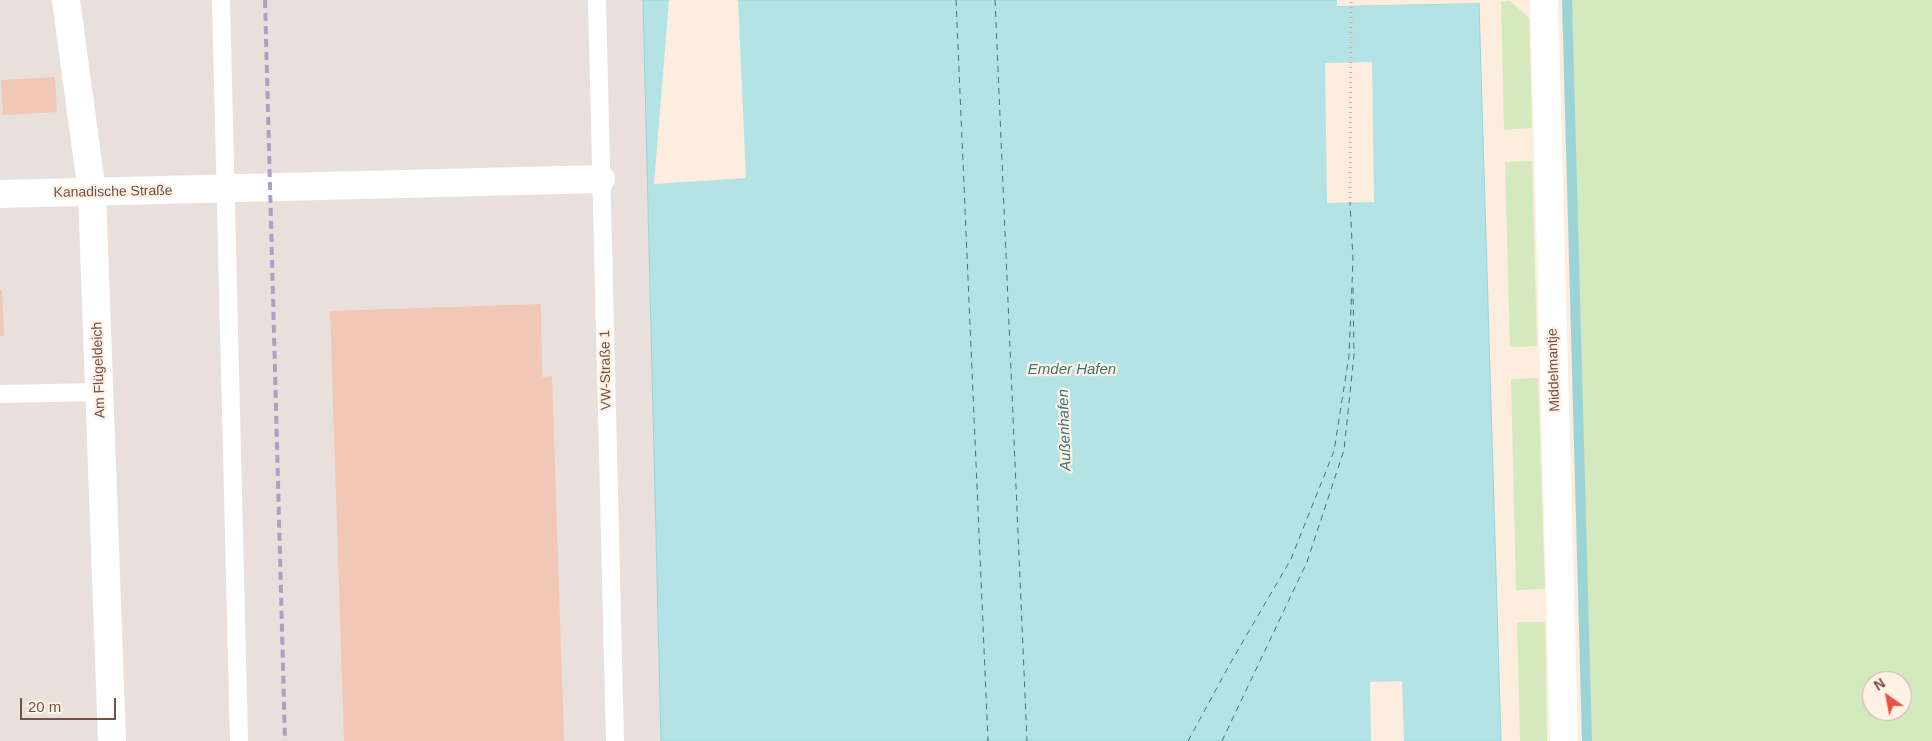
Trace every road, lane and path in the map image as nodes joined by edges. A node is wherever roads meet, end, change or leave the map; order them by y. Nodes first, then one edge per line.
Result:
1 (66, 0) edge
2 (221, 0) edge
3 (597, 0) edge
4 (1351, 0) edge
5 (1544, 0) edge
6 (601, 179) junction
7 (225, 189) junction
8 (92, 193) junction
9 (0, 194) edge
10 (1350, 202) dead end
11 (100, 392) junction
12 (0, 394) edge
13 (112, 741) edge
14 (239, 741) edge
15 (615, 741) edge
16 (1564, 741) edge

1 - 8 street, Am Flügeldeich
2 - 7 lane
3 - 6 lane, VW-Straße 1
4 - 10 path
5 - 16 street, Middelmantje
6 - 7 street, Kanadische Straße
6 - 15 lane, VW-Straße 1
7 - 8 street, Kanadische Straße
7 - 14 lane
8 - 9 street, Kanadische Straße
8 - 11 street, Am Flügeldeich
11 - 12 lane
11 - 13 street, Am Flügeldeich

